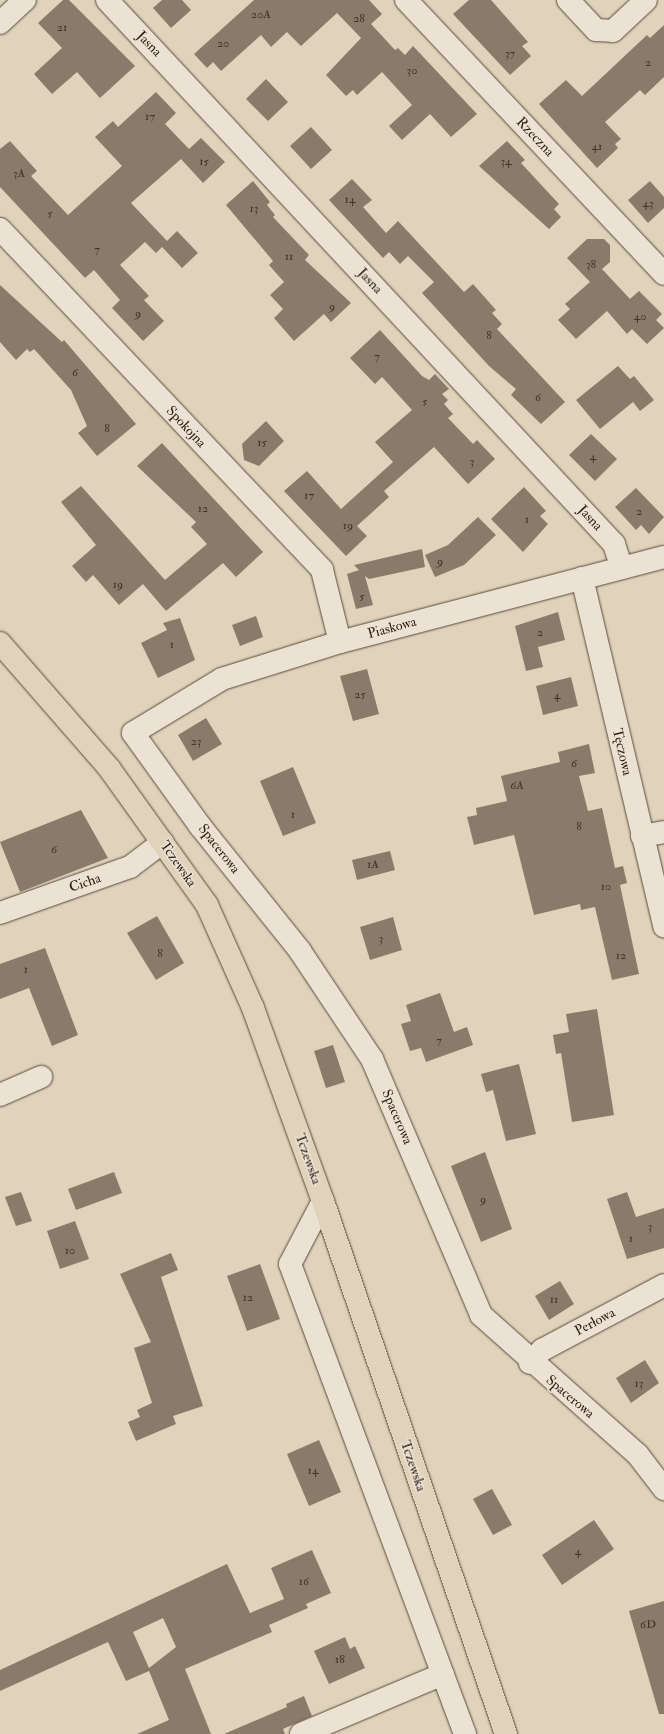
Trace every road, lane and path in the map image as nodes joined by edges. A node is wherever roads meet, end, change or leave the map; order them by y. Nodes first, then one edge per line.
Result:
1 (25, 0) edge
2 (107, 0) edge
3 (406, 0) edge
4 (568, 0) edge
5 (646, 0) edge
6 (0, 23) edge
7 (0, 229) edge
8 (664, 274) edge
9 (664, 557) edge
10 (622, 568) junction
11 (582, 578) junction
12 (340, 642) junction
13 (0, 643) edge
14 (133, 733) joint
15 (664, 832) edge
16 (642, 836) junction
17 (163, 842) junction
18 (0, 913) edge
19 (664, 926) edge
20 (41, 1076) dead end
21 (0, 1095) edge
22 (323, 1201) junction
23 (664, 1285) edge
24 (530, 1363) junction
25 (664, 1490) edge
26 (443, 1674) junction
27 (301, 1734) edge
28 (464, 1734) edge
29 (506, 1734) edge

1 - 6 street
2 - 10 street, Jasna
3 - 8 street, Rzeczna
4 - 5 street
7 - 12 street, Spokojna
9 - 10 street, Piaskowa
10 - 11 street, Piaskowa
11 - 12 street, Piaskowa
11 - 16 street, Tęczowa
12 - 14 street, Piaskowa
13 - 17 main road, Tczewska
14 - 24 street, Spacerowa
15 - 16 street
16 - 19 street, Tęczowa
17 - 18 street, Cicha
17 - 22 main road, Tczewska
20 - 21 street
22 - 26 street
22 - 29 main road, Tczewska
23 - 24 street, Perłowa
24 - 25 street, Spacerowa
26 - 27 street
26 - 28 street

